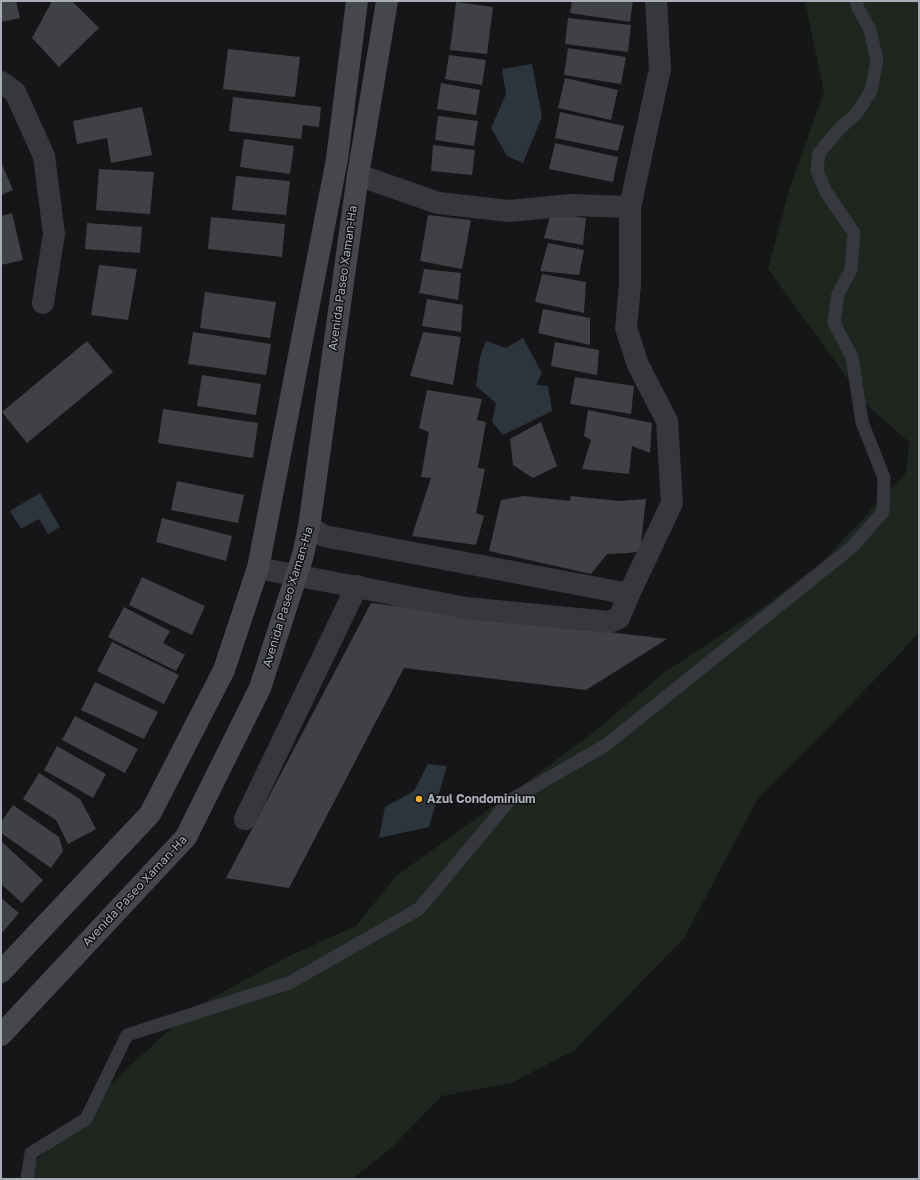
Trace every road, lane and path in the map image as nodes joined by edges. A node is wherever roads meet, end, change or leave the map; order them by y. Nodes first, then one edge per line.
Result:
1 (357, 1) edge
2 (387, 1) edge
3 (656, 1) edge
4 (856, 1) edge
5 (1, 82) edge
6 (358, 175) junction
7 (630, 207) junction
8 (43, 302) dead end
9 (309, 527) junction
10 (258, 568) junction
11 (296, 575) junction
12 (357, 586) junction
13 (628, 594) junction
14 (245, 819) dead end
15 (1, 972) edge
16 (1, 1035) edge
17 (27, 1179) edge

1 - 10 main road, Avenida Paseo Xaman-Ha
2 - 6 main road, Avenida Paseo Xaman-Ha
3 - 7 street
4 - 17 lane
5 - 8 street
6 - 7 street
6 - 9 main road, Avenida Paseo Xaman-Ha
7 - 13 street
9 - 11 main road, Avenida Paseo Xaman-Ha
9 - 13 street
10 - 11 street
10 - 15 main road, Avenida Paseo Xaman-Ha
11 - 12 street
11 - 16 main road, Avenida Paseo Xaman-Ha
12 - 13 street
12 - 14 street

